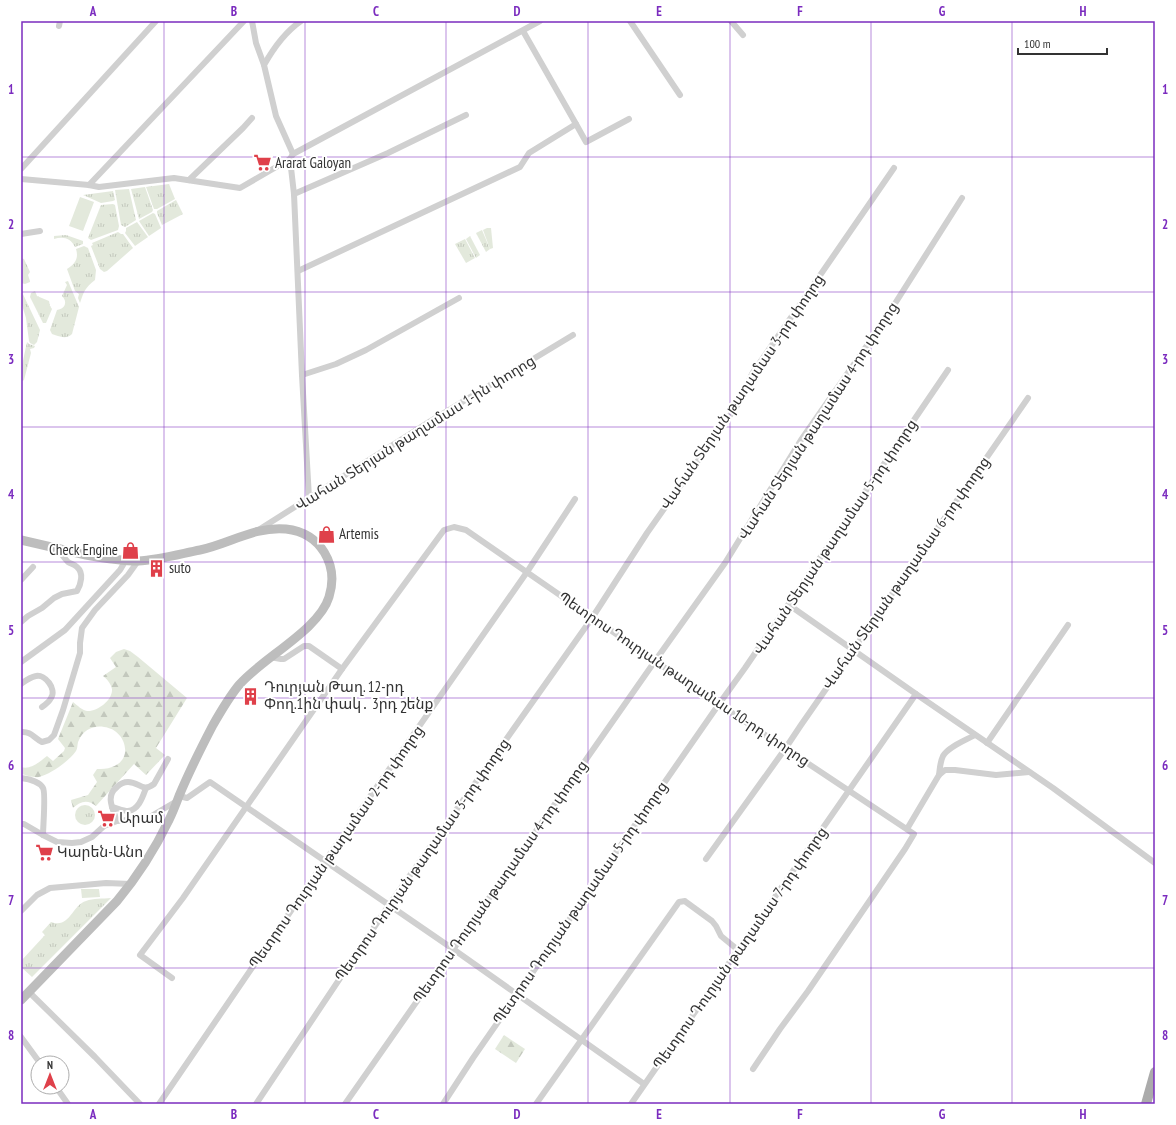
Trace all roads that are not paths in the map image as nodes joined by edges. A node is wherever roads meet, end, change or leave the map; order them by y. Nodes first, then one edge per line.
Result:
1 (156, 21) edge
2 (244, 21) edge
3 (252, 21) edge
4 (301, 21) edge
5 (540, 21) edge
6 (630, 21) edge
7 (731, 21) edge
8 (523, 31) junction
9 (743, 35) dead end
10 (264, 65) junction
11 (680, 95) dead end
12 (466, 115) dead end
13 (252, 118) dead end
14 (630, 119) dead end
15 (576, 124) junction
16 (291, 157) junction
17 (894, 168) dead end
18 (21, 169) edge
19 (21, 178) edge
20 (189, 180) junction
21 (89, 185) junction
22 (294, 194) junction
23 (962, 198) dead end
24 (40, 231) dead end
25 (21, 234) edge
26 (298, 271) junction
27 (459, 298) dead end
28 (573, 335) dead end
29 (948, 370) dead end
30 (302, 375) junction
31 (1028, 398) dead end
32 (309, 498) junction
33 (575, 499) dead end
34 (257, 531) junction
35 (21, 540) edge
36 (57, 549) junction
37 (126, 560) junction
38 (138, 561) junction
39 (32, 567) dead end
40 (527, 572) junction
41 (21, 580) edge
42 (789, 605) junction
43 (592, 618) junction
44 (21, 622) edge
45 (1068, 625) dead end
46 (853, 650) junction
47 (270, 657) junction
48 (655, 660) junction
49 (21, 662) edge
50 (342, 669) junction
51 (21, 684) edge
52 (916, 694) junction
53 (719, 704) junction
54 (42, 707) dead end
55 (21, 732) edge
56 (975, 735) junction
57 (986, 743) junction
58 (785, 749) junction
59 (168, 760) dead end
60 (1029, 772) junction
61 (939, 774) junction
62 (21, 778) edge
63 (146, 788) junction
64 (849, 791) junction
65 (178, 798) junction
66 (112, 806) junction
67 (246, 808) junction
68 (117, 821) junction
69 (21, 824) edge
70 (907, 830) junction
71 (43, 835) junction
72 (706, 859) dead end
73 (325, 861) junction
74 (1155, 863) edge
75 (131, 884) junction
76 (389, 905) junction
77 (21, 911) edge
78 (453, 949) junction
79 (738, 950) junction
80 (172, 978) dead end
81 (29, 992) junction
82 (517, 994) junction
83 (21, 1000) edge
84 (21, 1037) edge
85 (580, 1040) junction
86 (34, 1055) edge
87 (753, 1068) dead end
88 (1155, 1072) edge
89 (644, 1084) junction
90 (62, 1095) edge
91 (68, 1104) edge
92 (140, 1104) edge
93 (159, 1104) edge
94 (256, 1104) edge
95 (345, 1104) edge
96 (443, 1104) edge
97 (536, 1104) edge
98 (631, 1104) edge
99 (1146, 1104) edge

1 - 18 street
2 - 21 street
3 - 10 street
4 - 10 street
5 - 8 street
6 - 11 street
7 - 9 street
8 - 15 street
8 - 16 street
10 - 16 street
12 - 22 street
13 - 20 street
14 - 15 street
15 - 26 street
16 - 20 street
16 - 22 street
17 - 43 street, Վահան Տերյան թաղամաս 3-րդ փողոց
19 - 21 street
20 - 21 street
22 - 26 street
23 - 48 street, Վահան Տերյան թաղամաս 4-րդ փողոց
24 - 25 street
26 - 30 street
27 - 30 street
28 - 32 street, Վահան Տերյան թաղամաս 1-ին փողոց
29 - 42 street, Վահան Տերյան թաղամաս 5-րդ փողոց
30 - 32 street
31 - 46 street, Վահան Տերյան թաղամաս 6-րդ փողոց
32 - 34 street, Վահան Տերյան թաղամաս 1-ին փողոց
33 - 40 street, Պետրոս Դուրյան թաղամաս 2-րդ փողոց
34 - 38 main road
34 - 47 main road
35 - 36 main road
36 - 37 main road
36 - 44 street
37 - 38 main road
37 - 49 street
38 - 55 street
39 - 41 street
40 - 43 street, Պետրոս Դուրյան թաղամաս 10-րդ փողոց
40 - 50 street, Պետրոս Դուրյան թաղամաս 10-րդ փողոց
40 - 73 street, Պետրոս Դուրյան թաղամաս 2-րդ փողոց
42 - 46 street
42 - 53 street, Վահան Տերյան թաղամաս 5-րդ փողոց
43 - 48 street, Պետրոս Դուրյան թաղամաս 10-րդ փողոց
43 - 76 street, Պետրոս Դուրյան թաղամաս 3-րդ փողոց
45 - 57 street
46 - 52 street
46 - 58 street, Վահան Տերյան թաղամաս 6-րդ փողոց
47 - 50 street
47 - 65 main road
48 - 53 street, Պետրոս Դուրյան թաղամաս 10-րդ փողոց
48 - 78 street, Պետրոս Դուրյան թաղամաս 4-րդ փողոց
50 - 67 street
51 - 54 street
52 - 56 street
52 - 64 street, Պետրոս Դուրյան թաղամաս 7-րդ փողոց
53 - 58 street, Պետրոս Դուրյան թաղամաս 10-րդ փողոց
53 - 82 street, Պետրոս Դուրյան թաղամաս 5-րդ փողոց
56 - 57 street
56 - 61 street
57 - 60 street
58 - 64 street, Պետրոս Դուրյան թաղամաս 10-րդ փողոց
58 - 72 street, Վահան Տերյան թաղամաս 6-րդ փողոց
59 - 63 street
60 - 61 street
60 - 74 street
61 - 70 street
62 - 71 street
63 - 66 street
63 - 66 street
64 - 70 street, Պետրոս Դուրյան թաղամաս 10-րդ փողոց
64 - 79 street, Պետրոս Դուրյան թաղամաս 7-րդ փողոց
65 - 67 street
65 - 68 street
65 - 75 main road
66 - 68 street
67 - 73 street
67 - 80 street
68 - 71 street
69 - 71 street
70 - 87 street, Պետրոս Դուրյան թաղամաս 10-րդ փողոց
73 - 76 street
73 - 93 street, Պետրոս Դուրյան թաղամաս 2-րդ փողոց
75 - 77 street
75 - 81 main road
76 - 78 street
76 - 94 street, Պետրոս Դուրյան թաղամաս 3-րդ փողոց
78 - 82 street
78 - 95 street, Պետրոս Դուրյան թաղամաս 4-րդ փողոց
79 - 85 street
79 - 89 street, Պետրոս Դուրյան թաղամաս 7-րդ փողոց
81 - 83 main road
81 - 92 street
82 - 85 street
82 - 96 street, Պետրոս Դուրյան թաղամաս 5-րդ փողոց
84 - 86 street
85 - 89 street
85 - 97 street
88 - 99 main road
89 - 98 street, Պետրոս Դուրյան թաղամաս 7-րդ փողոց
90 - 91 street

